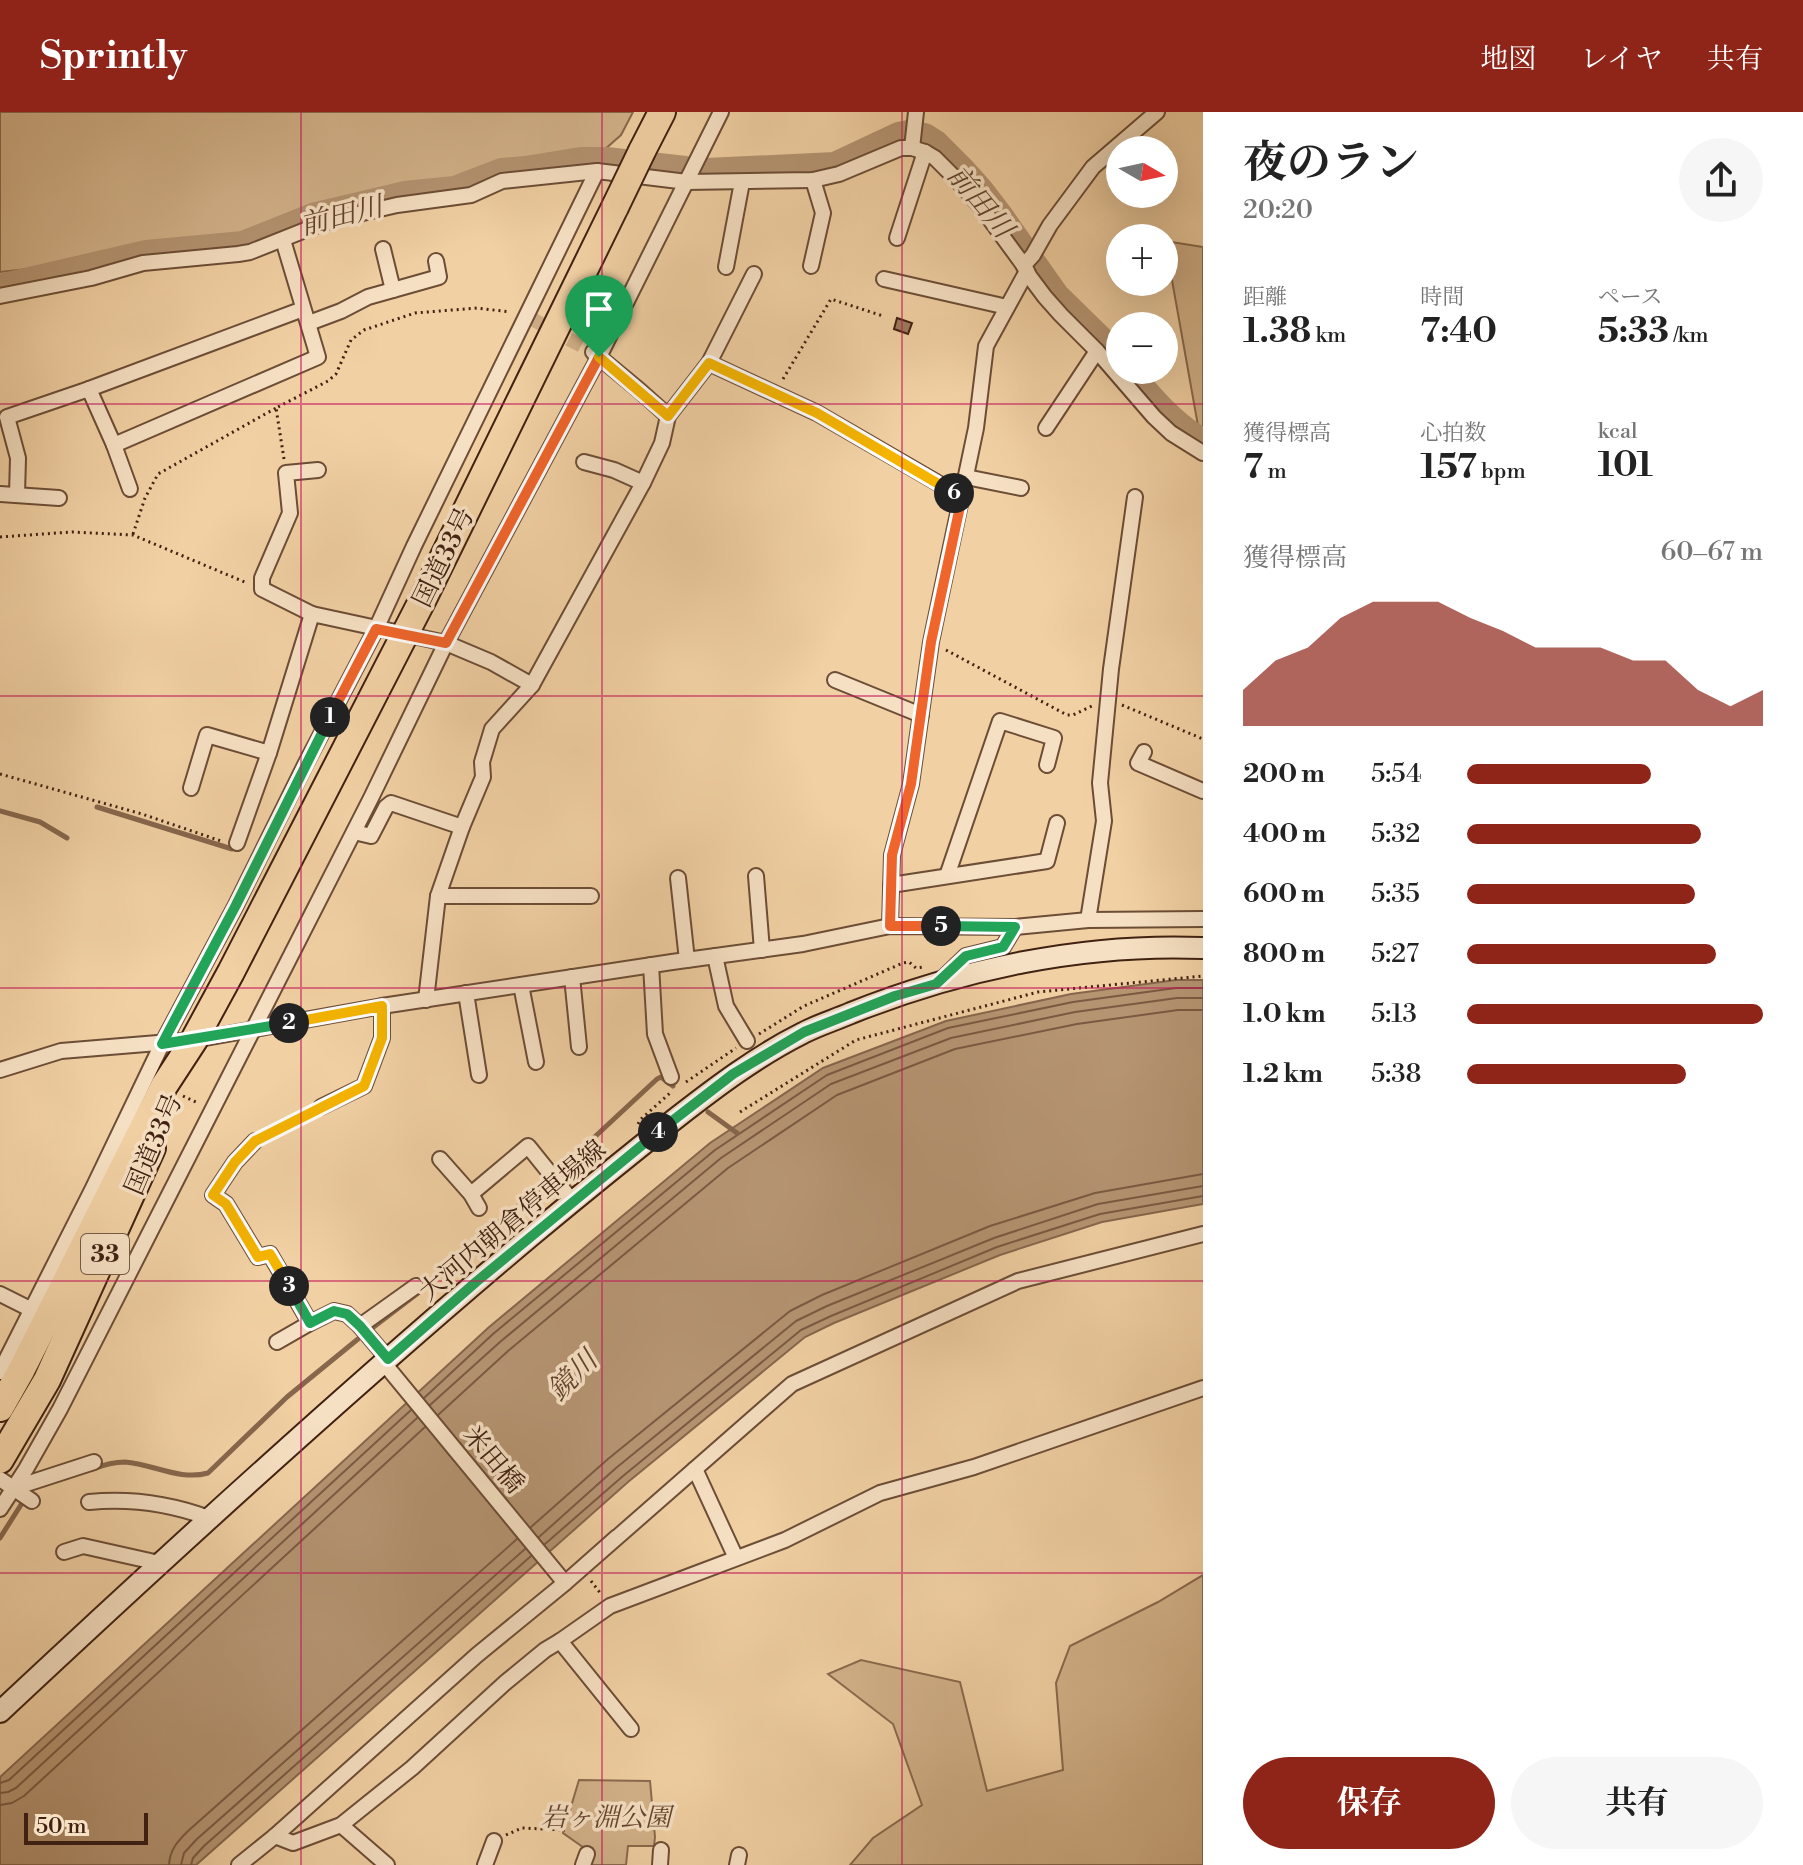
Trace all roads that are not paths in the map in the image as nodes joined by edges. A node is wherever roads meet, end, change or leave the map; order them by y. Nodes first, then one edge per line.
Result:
1 (662, 112) edge
2 (721, 112) edge
3 (916, 112) edge
4 (1157, 112) edge
5 (916, 143) junction
6 (597, 171) junction
7 (813, 180) junction
8 (687, 182) junction
9 (742, 182) junction
10 (897, 238) dead end
11 (283, 240) junction
12 (383, 249) dead end
13 (436, 261) dead end
14 (1028, 263) junction
15 (811, 266) dead end
16 (726, 267) dead end
17 (754, 274) dead end
18 (884, 279) dead end
19 (393, 290) junction
20 (0, 296) edge
21 (1007, 307) junction
22 (306, 316) junction
23 (1097, 351) junction
24 (596, 355) junction
25 (709, 363) junction
26 (89, 389) junction
27 (668, 416) junction
28 (1046, 428) dead end
29 (114, 445) junction
30 (1203, 453) edge
31 (584, 462) dead end
32 (318, 470) dead end
33 (966, 477) junction
34 (643, 483) junction
35 (1021, 488) dead end
36 (130, 489) dead end
37 (0, 494) edge
38 (17, 494) junction
39 (962, 497) junction
40 (1135, 497) dead end
41 (59, 498) dead end
42 (312, 614) junction
43 (376, 629) junction
44 (404, 635) junction
45 (446, 643) junction
46 (835, 680) dead end
47 (532, 685) junction
48 (921, 715) junction
49 (1144, 752) dead end
50 (269, 753) junction
51 (1047, 765) dead end
52 (191, 788) dead end
53 (1203, 791) edge
54 (1057, 823) dead end
55 (462, 827) junction
56 (354, 832) junction
57 (237, 843) road end
58 (756, 876) dead end
59 (947, 876) junction
60 (678, 878) dead end
61 (891, 885) junction
62 (438, 896) junction
63 (591, 896) dead end
64 (1203, 919) edge
65 (1088, 920) junction
66 (890, 926) junction
67 (1015, 927) junction
68 (1203, 948) edge
69 (762, 950) junction
70 (715, 956) junction
71 (687, 960) junction
72 (651, 965) junction
73 (572, 977) junction
74 (936, 984) junction
75 (521, 985) junction
76 (466, 993) junction
77 (426, 1000) junction
78 (382, 1006) junction
79 (253, 1030) junction
80 (194, 1040) junction
81 (747, 1041) dead end
82 (162, 1044) junction
83 (579, 1047) dead end
84 (536, 1062) dead end
85 (0, 1070) edge
86 (479, 1075) dead end
87 (671, 1077) dead end
88 (321, 1107) road end
89 (255, 1141) road end
90 (440, 1159) dead end
91 (471, 1194) junction
92 (573, 1202) junction
93 (479, 1208) dead end
94 (1203, 1234) edge
95 (416, 1286) dead end
96 (0, 1294) edge
97 (32, 1310) junction
98 (310, 1323) junction
99 (360, 1326) junction
100 (277, 1342) dead end
101 (389, 1366) junction
102 (0, 1372) edge
103 (1203, 1388) edge
104 (0, 1408) edge
105 (0, 1460) edge
106 (94, 1462) dead end
107 (695, 1469) junction
108 (0, 1479) edge
109 (14, 1488) junction
110 (32, 1501) dead end
111 (89, 1502) dead end
112 (0, 1509) edge
113 (209, 1518) junction
114 (617, 1537) junction
115 (64, 1552) dead end
116 (736, 1558) junction
117 (159, 1563) junction
118 (561, 1578) junction
119 (560, 1641) junction
120 (0, 1712) edge
121 (631, 1729) dead end
122 (341, 1825) junction
123 (275, 1836) junction
124 (494, 1841) road end
125 (239, 1865) edge
126 (387, 1865) edge
127 (485, 1865) edge

1 - 44 highway, 国道33号 / 33, bridge
2 - 8 street
3 - 5 street
4 - 14 street
5 - 7 street
5 - 10 street
5 - 14 street
6 - 8 street
6 - 11 street
6 - 43 street
7 - 9 street
7 - 15 street
8 - 9 street
8 - 24 street
9 - 16 street
11 - 20 street
11 - 22 street
12 - 19 street
13 - 19 street
14 - 21 street
14 - 23 street
17 - 25 street
18 - 21 street
19 - 22 street
21 - 33 street
22 - 26 street
22 - 29 street
23 - 28 street
23 - 30 street
24 - 27 street
24 - 45 street
25 - 27 street
25 - 39 street
26 - 29 street
26 - 38 street
27 - 34 street
29 - 36 street
31 - 34 street
32 - 42 street
33 - 35 street
33 - 39 street
34 - 47 street
37 - 38 street
38 - 41 street
39 - 48 street
40 - 65 street
42 - 43 street
42 - 50 street
43 - 44 street
43 - 82 street
44 - 45 street
44 - 80 highway, 国道33号 / 33
45 - 47 street
45 - 56 street
46 - 48 street
47 - 55 street
48 - 61 street
49 - 53 street
50 - 52 street
50 - 57 street
51 - 59 street
54 - 59 street
55 - 56 street
55 - 62 street
56 - 79 street
58 - 69 street
59 - 61 street
60 - 71 street
61 - 66 street
62 - 63 street
62 - 77 street
64 - 65 street
65 - 67 street
66 - 67 street
66 - 69 street
67 - 74 street
68 - 74 main road, 大河内朝倉停車場線
69 - 70 street
70 - 71 street
70 - 81 street
71 - 72 street
72 - 73 street
72 - 87 street
73 - 75 street
73 - 83 street
74 - 92 main road, 大河内朝倉停車場線
75 - 76 street
75 - 84 street
76 - 77 street
76 - 86 street
77 - 78 street
78 - 79 street
78 - 88 street
79 - 80 street
79 - 109 street
80 - 82 street
80 - 104 highway, 国道33号 / 33
80 - 105 highway, 国道33号 / 33
82 - 85 street
82 - 97 street
89 - 98 street
90 - 91 street
91 - 92 street
91 - 93 street
92 - 101 main road, 大河内朝倉停車場線
94 - 107 street
95 - 99 street
96 - 97 street
97 - 102 street
98 - 99 street
98 - 100 street
99 - 101 street, 米田橋
101 - 113 main road, 大河内朝倉停車場線
101 - 118 street, 米田橋
103 - 116 street
106 - 109 street
107 - 114 street
107 - 116 street
108 - 109 street
109 - 110 street
109 - 112 street
111 - 113 street
113 - 117 main road, 大河内朝倉停車場線
114 - 118 street
114 - 118 street
115 - 117 street
116 - 119 street
117 - 120 main road, 大河内朝倉停車場線
118 - 123 street
119 - 121 street
119 - 122 street
122 - 123 street
122 - 126 street
123 - 125 street
124 - 127 street

